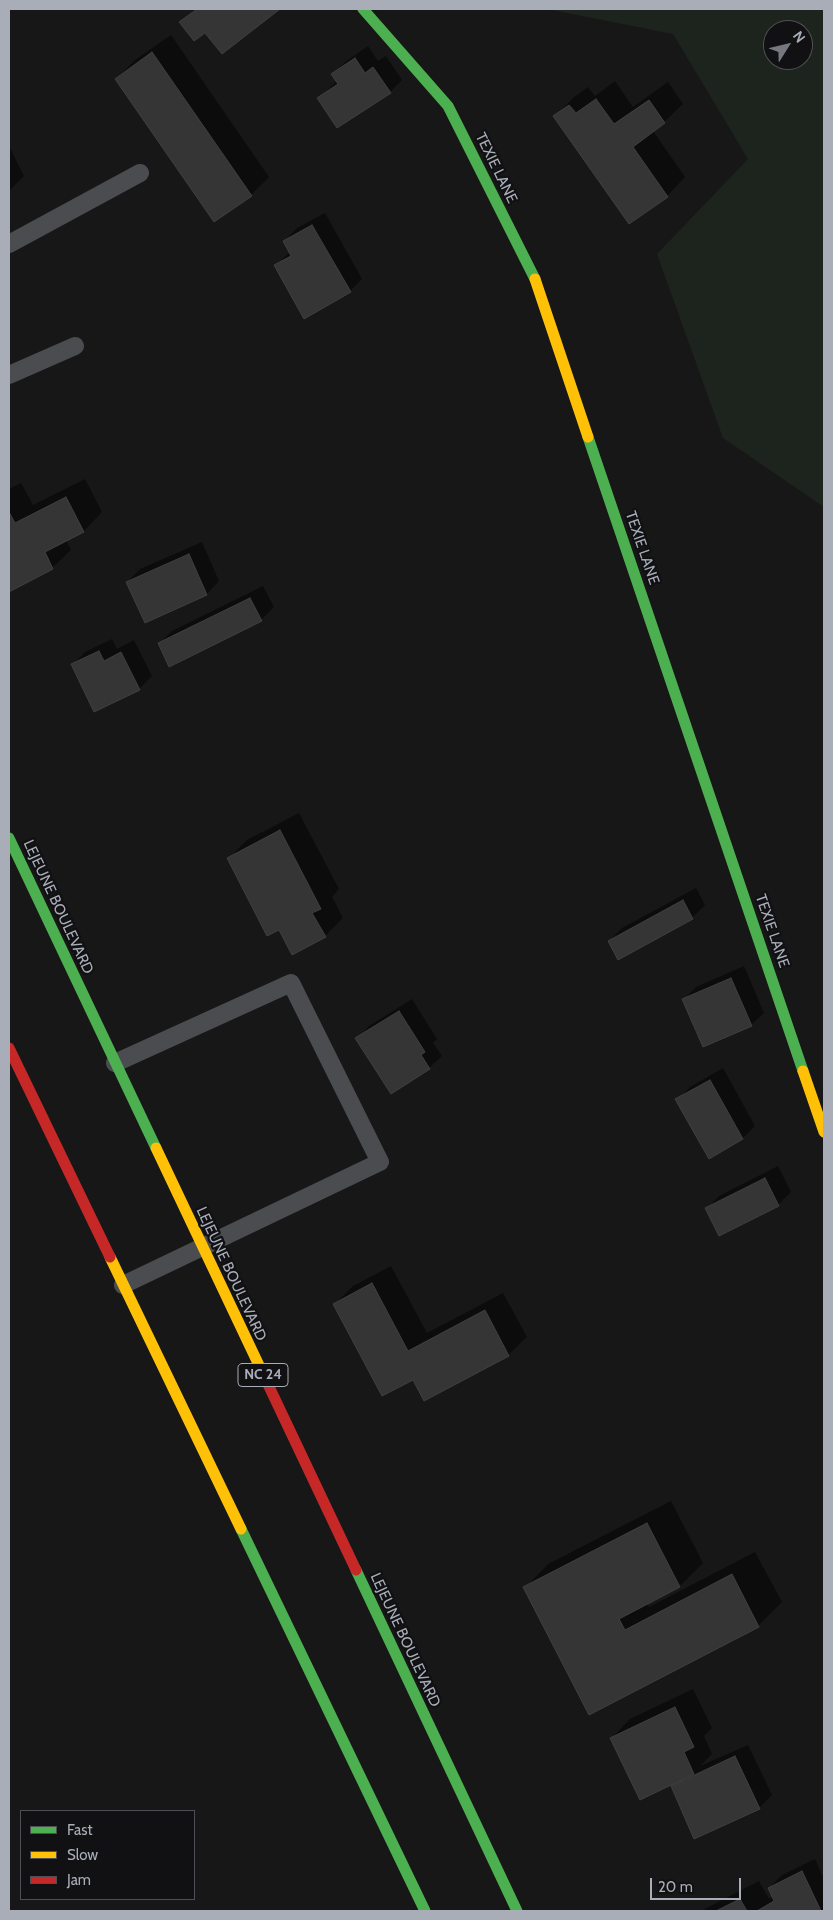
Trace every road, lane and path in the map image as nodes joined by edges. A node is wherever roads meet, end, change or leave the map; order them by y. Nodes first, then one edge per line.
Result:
1 (363, 9) edge
2 (140, 173) dead end
3 (9, 244) edge
4 (75, 346) dead end
5 (9, 374) edge
6 (9, 838) edge
7 (9, 1048) edge
8 (116, 1062) junction
9 (824, 1132) edge
10 (202, 1247) junction
11 (123, 1285) junction
12 (425, 1911) edge
13 (517, 1911) edge

1 - 9 main road, TEXIE LANE
2 - 3 lane
4 - 5 lane
6 - 8 main road, LEJEUNE BOULEVARD / NC 24
7 - 11 main road
8 - 10 main road, LEJEUNE BOULEVARD / NC 24
8 - 10 lane
10 - 11 lane
10 - 13 main road, LEJEUNE BOULEVARD / NC 24
11 - 12 main road

